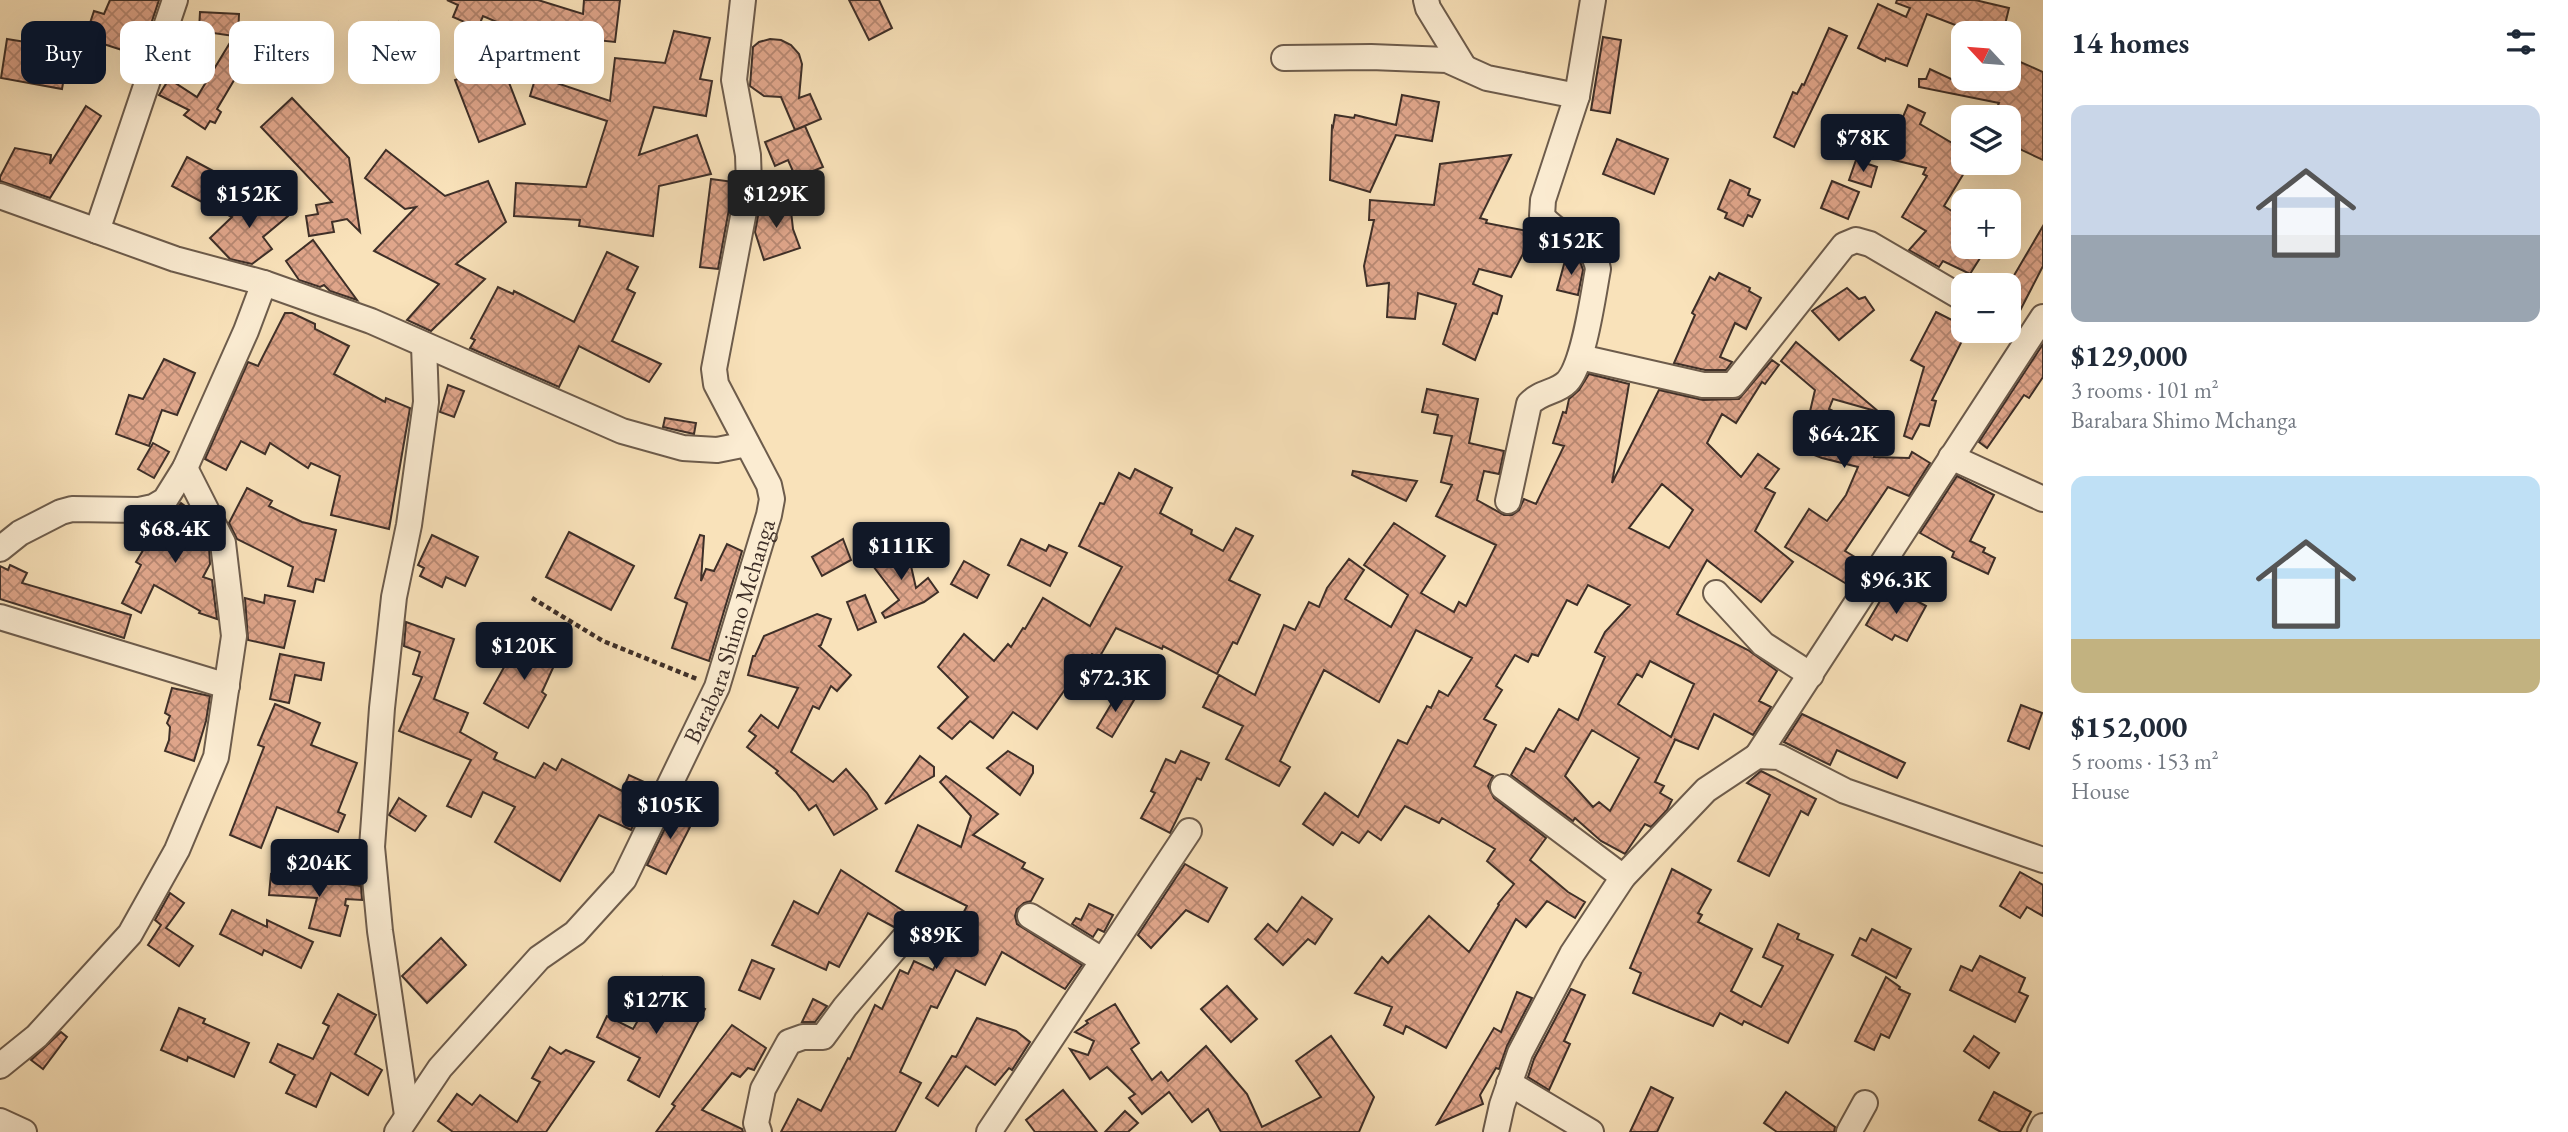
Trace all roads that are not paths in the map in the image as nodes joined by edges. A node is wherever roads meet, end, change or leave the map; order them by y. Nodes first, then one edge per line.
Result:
1 (175, 0) edge
2 (743, 0) edge
3 (1426, 0) edge
4 (1593, 0) edge
5 (1284, 58) dead end
6 (1464, 67) junction
7 (1577, 96) junction
8 (0, 196) edge
9 (97, 231) junction
10 (264, 283) junction
11 (1951, 291) edge
12 (2043, 317) edge
13 (2021, 331) edge
14 (2013, 343) edge
15 (424, 345) junction
16 (1580, 357) junction
17 (747, 444) junction
18 (1951, 457) junction
19 (185, 468) junction
20 (2043, 499) edge
21 (1508, 501) dead end
22 (0, 549) edge
23 (1716, 593) dead end
24 (0, 617) edge
25 (1811, 675) junction
26 (227, 686) junction
27 (1758, 756) junction
28 (1503, 787) dead end
29 (1189, 831) dead end
30 (2043, 860) edge
31 (1623, 877) junction
32 (1030, 916) dead end
33 (904, 938) dead end
34 (1102, 960) junction
35 (0, 1066) edge
36 (1509, 1083) junction
37 (1865, 1103) dead end
38 (0, 1121) edge
39 (402, 1124) edge
40 (2043, 1126) edge
41 (24, 1132) edge
42 (759, 1132) edge
43 (989, 1132) edge
44 (1496, 1132) edge
45 (1591, 1132) edge
46 (1849, 1132) edge
47 (2040, 1132) edge

1 - 9 street
2 - 17 street, Barabara Shimo Mchanga
3 - 6 street
4 - 7 street
5 - 6 street
6 - 7 street
7 - 16 street
8 - 9 street
9 - 10 street
10 - 15 street
10 - 19 street
11 - 16 street
12 - 13 street
14 - 18 street
15 - 17 street
15 - 39 street
16 - 21 street
17 - 39 street, Barabara Shimo Mchanga
18 - 20 street
18 - 25 street
19 - 22 street
19 - 26 street
23 - 25 street
24 - 26 street
25 - 27 street
26 - 35 street
27 - 30 street
27 - 31 street
28 - 31 street
29 - 34 street
31 - 36 street
32 - 34 street
33 - 42 street
34 - 43 street
36 - 44 street
36 - 45 street
37 - 46 street
38 - 41 street
40 - 47 street

